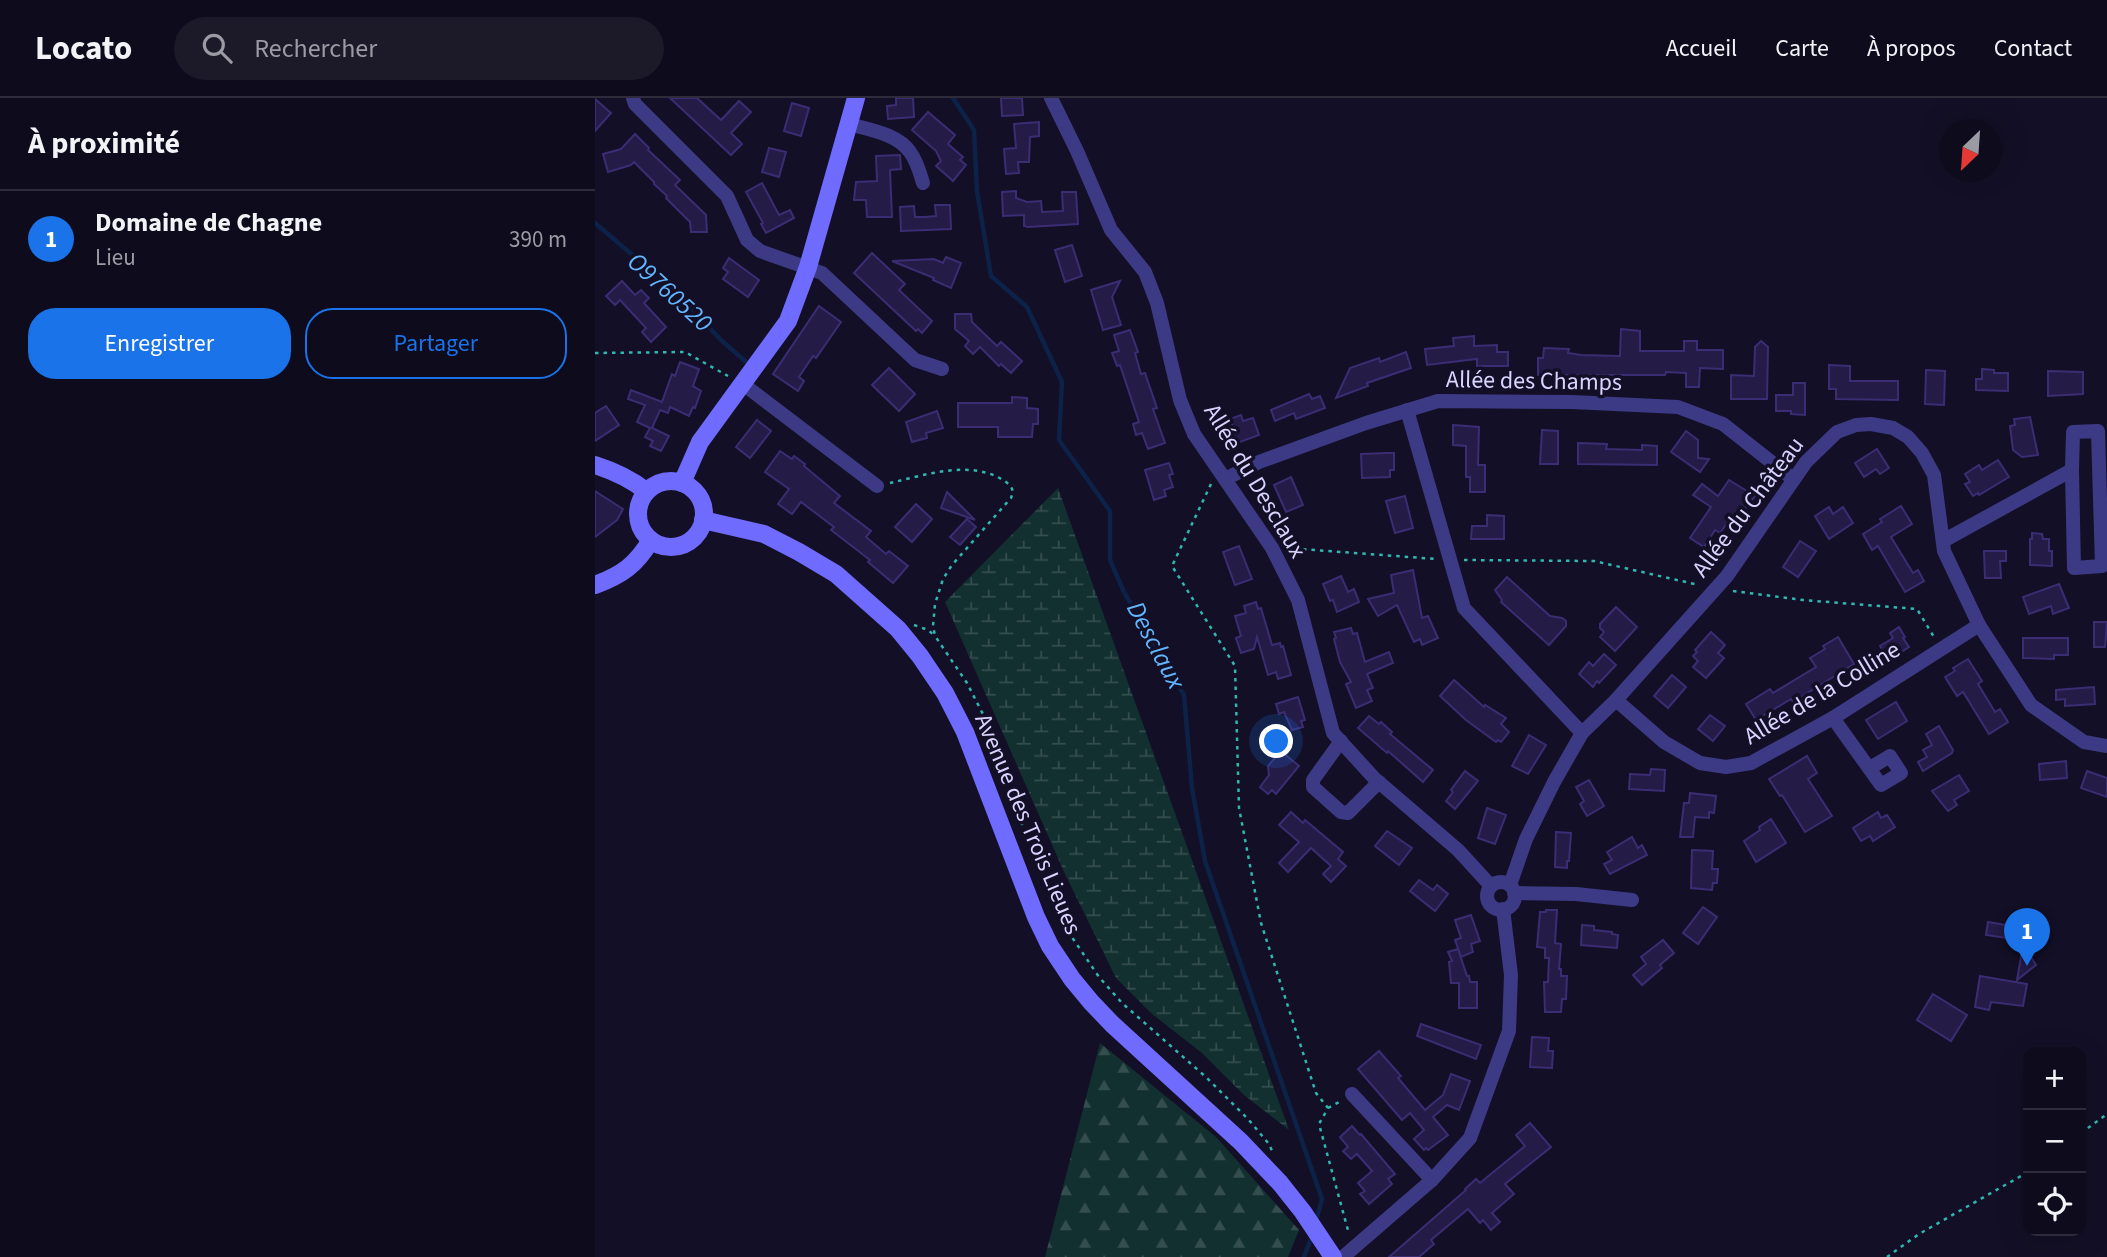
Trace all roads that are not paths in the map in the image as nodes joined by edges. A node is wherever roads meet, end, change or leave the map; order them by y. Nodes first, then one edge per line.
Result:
1 (633, 98) edge
2 (856, 98) edge
3 (1051, 98) edge
4 (849, 124) junction
5 (923, 183) dead end
6 (808, 267) junction
7 (942, 369) dead end
8 (743, 384) junction
9 (1407, 410) junction
10 (595, 465) edge
11 (2072, 470) junction
12 (1221, 475) junction
13 (1793, 480) junction
14 (682, 483) junction
15 (877, 486) road end
16 (646, 491) junction
17 (703, 520) junction
18 (651, 540) junction
19 (1943, 541) junction
20 (595, 585) edge
21 (1979, 625) junction
22 (1616, 700) junction
23 (1833, 718) junction
24 (1582, 733) junction
25 (1341, 741) junction
26 (2107, 747) edge
27 (1870, 768) dead end
28 (1379, 782) junction
29 (1491, 886) junction
30 (1512, 889) junction
31 (1632, 900) dead end
32 (1503, 909) junction
33 (1352, 1094) dead end
34 (1431, 1180) junction
35 (1348, 1252) edge
36 (1333, 1257) edge

1 - 6 street
2 - 4 main road
3 - 12 street, Allée du Desclaux
4 - 5 street
4 - 6 main road
6 - 7 street
6 - 8 main road
8 - 14 main road
8 - 15 street
9 - 12 street, Allée des Champs
9 - 13 street, Allée des Champs
9 - 24 street
10 - 16 main road
11 - 11 street
11 - 19 street
12 - 25 street, Allée du Desclaux
13 - 19 street, Allée du Château
13 - 22 street, Allée du Château
14 - 16 main road
14 - 17 main road
16 - 18 main road
17 - 18 main road
17 - 36 main road, Avenue des Trois Lieues
18 - 20 main road
19 - 21 street, Allée du Château
21 - 23 street, Allée de la Colline
21 - 26 street, Allée du Château
22 - 23 street, Allée de la Colline
22 - 24 street, Allée du Château
23 - 27 street
24 - 30 street, Allée du Château
25 - 28 street, Allée du Desclaux
25 - 28 street
28 - 29 street, Allée du Desclaux
29 - 30 street
29 - 32 street
30 - 31 street
30 - 32 street
32 - 34 street
33 - 34 street
34 - 35 street

